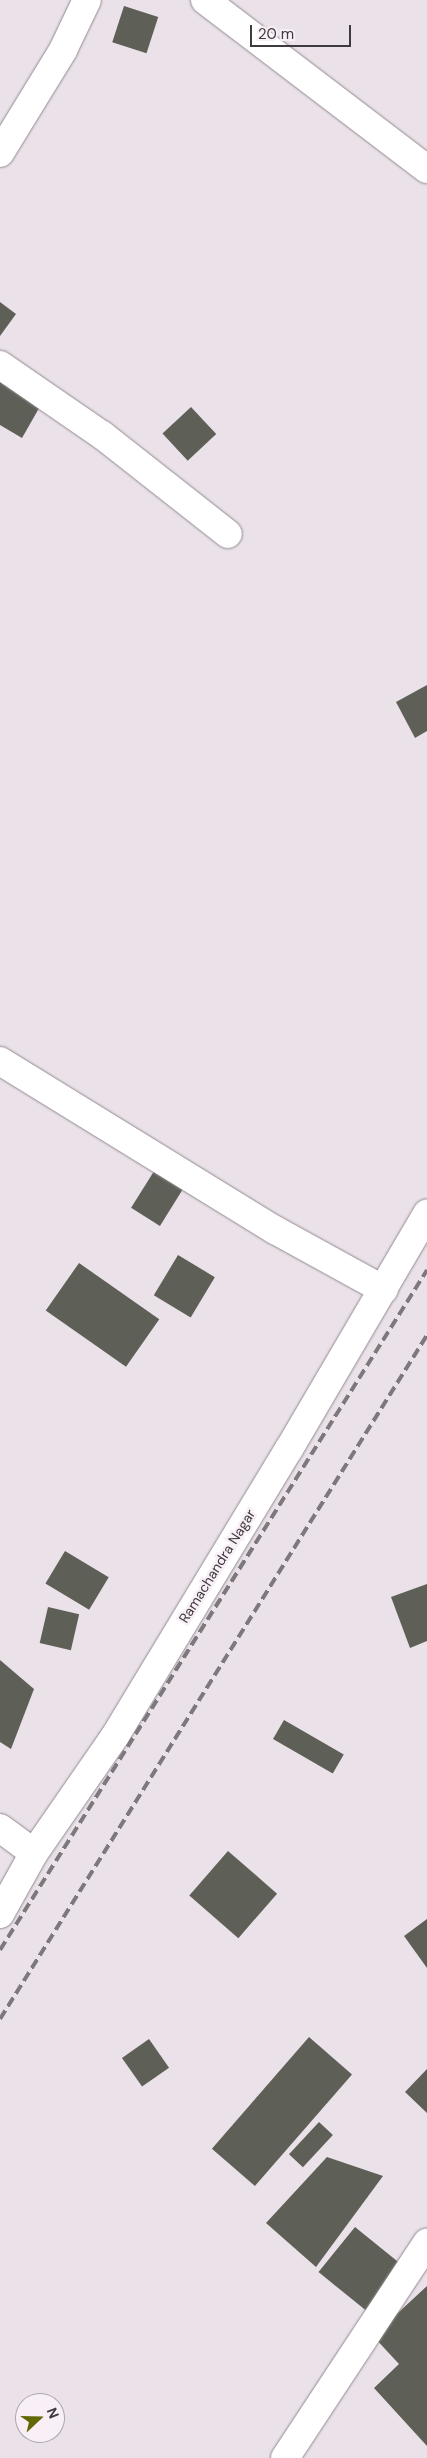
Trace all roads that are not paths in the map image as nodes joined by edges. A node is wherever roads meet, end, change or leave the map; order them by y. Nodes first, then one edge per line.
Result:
1 (87, 0) edge
2 (205, 0) edge
3 (0, 153) edge
4 (427, 169) edge
5 (0, 366) edge
6 (228, 534) dead end
7 (0, 1061) edge
8 (427, 1214) edge
9 (384, 1290) junction
10 (0, 1828) edge
11 (34, 1854) junction
12 (0, 1914) edge
13 (427, 2243) edge
14 (284, 2458) edge

1 - 3 street
2 - 4 street
5 - 6 street
7 - 9 street
8 - 9 street, Ramachandra Nagar
9 - 11 street, Ramachandra Nagar
10 - 11 street
11 - 12 street, Ramachandra Nagar
13 - 14 street

